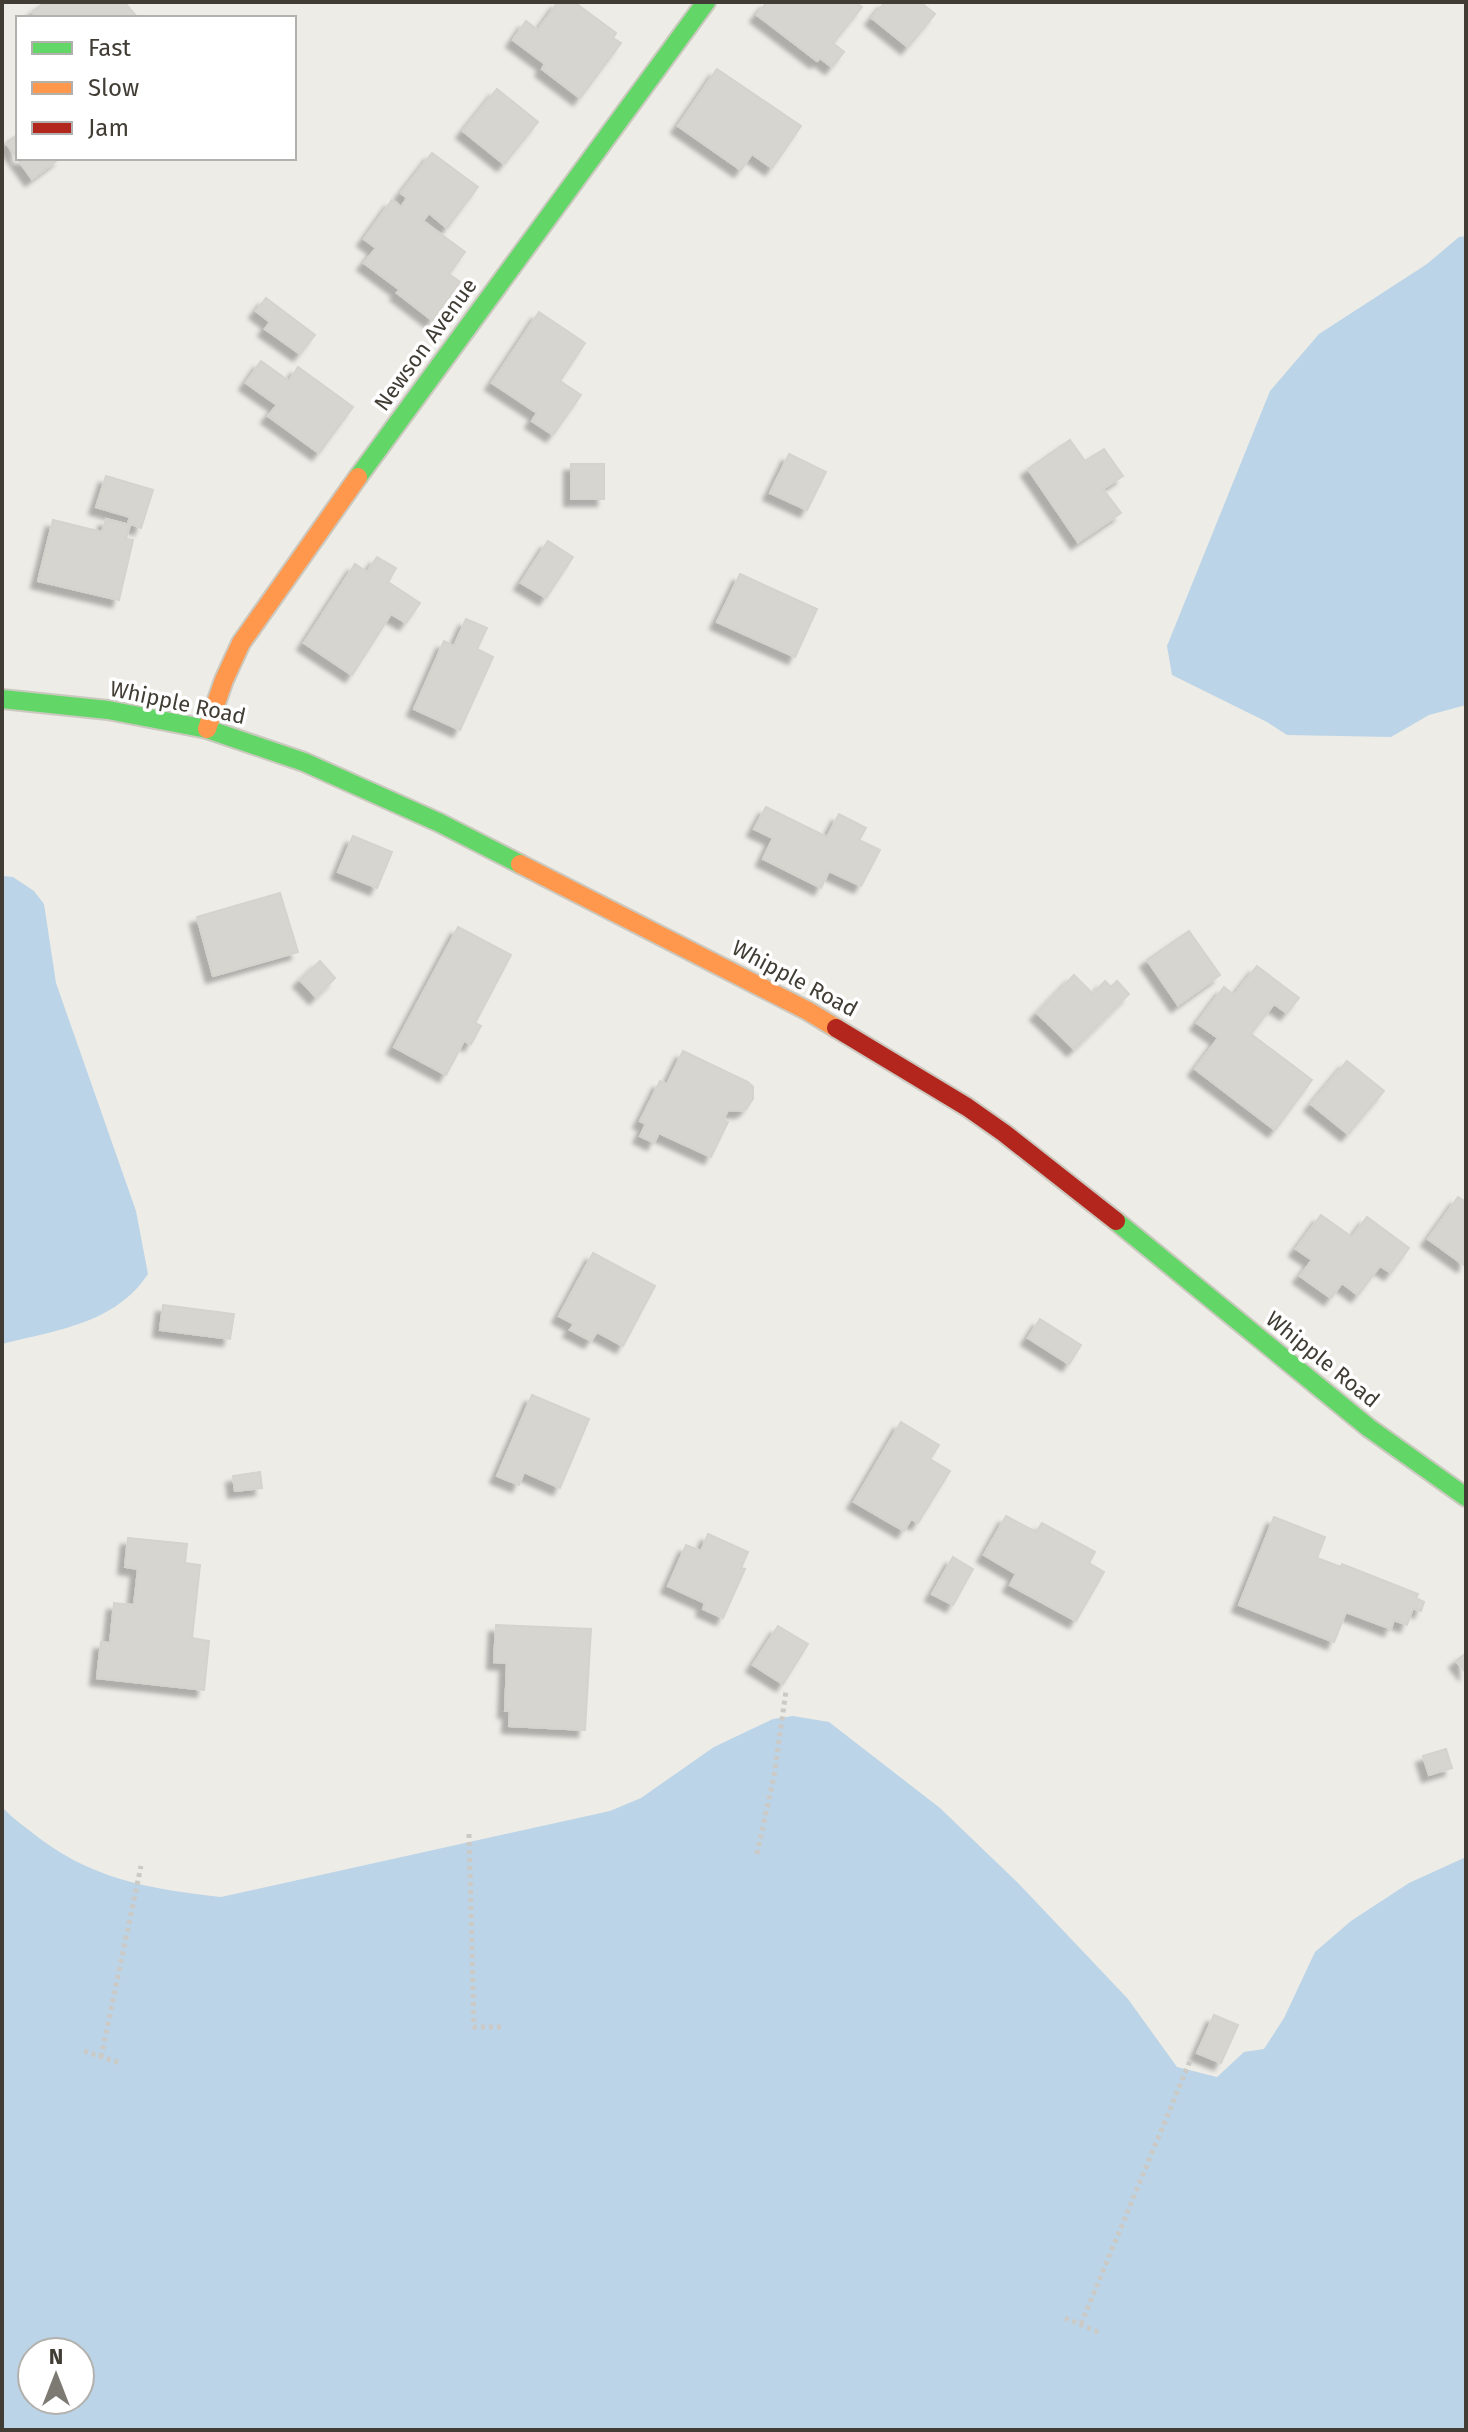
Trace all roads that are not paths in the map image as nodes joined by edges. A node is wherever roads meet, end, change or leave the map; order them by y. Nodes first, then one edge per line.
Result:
1 (706, 2) edge
2 (2, 699) edge
3 (207, 729) junction
4 (1466, 1497) edge

1 - 3 main road, Newson Avenue
2 - 3 main road, Whipple Road
3 - 4 main road, Whipple Road

